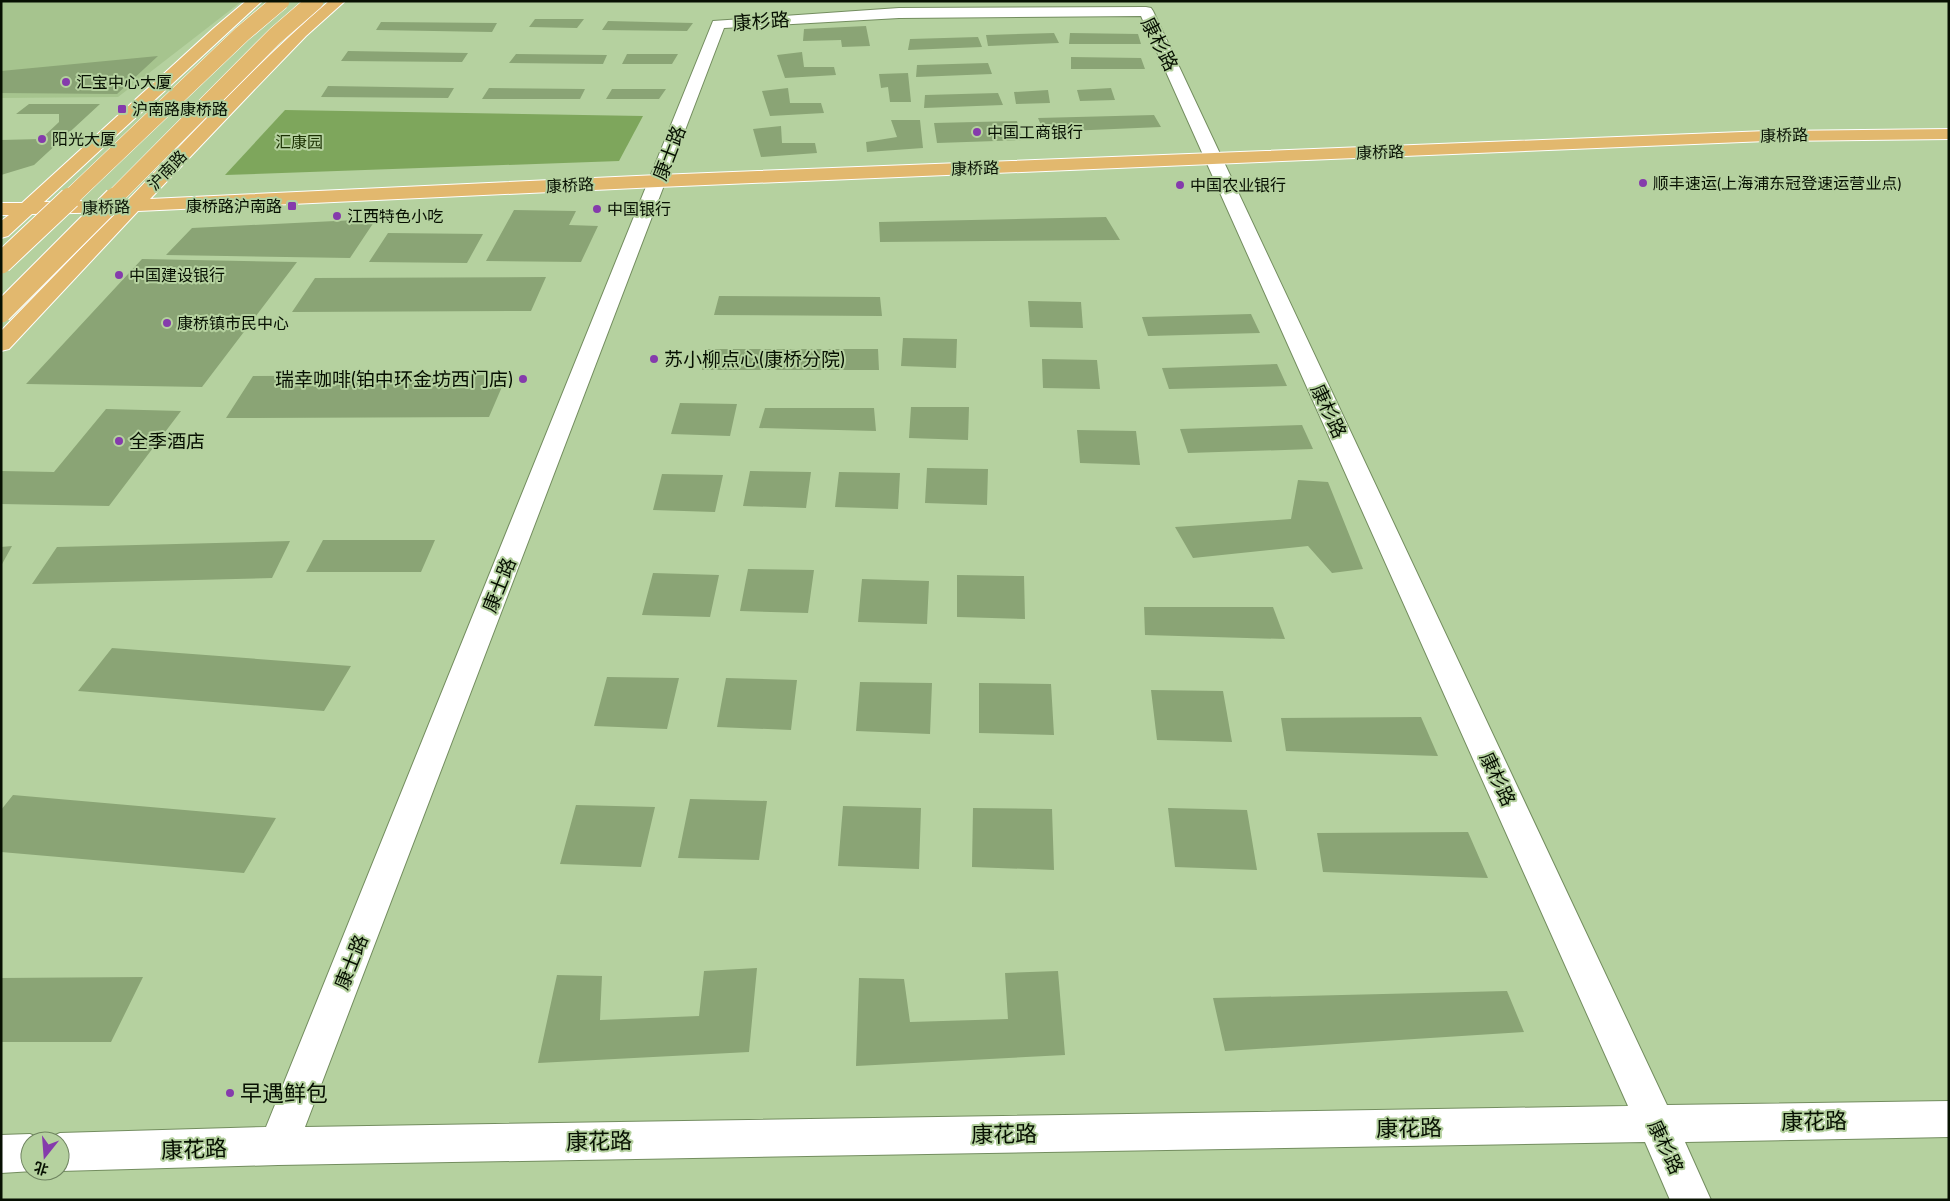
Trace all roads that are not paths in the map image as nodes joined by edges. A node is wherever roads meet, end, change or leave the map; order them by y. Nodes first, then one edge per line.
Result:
1 (255, 1) edge
2 (281, 1) edge
3 (315, 1) edge
4 (338, 1) edge
5 (718, 24) joint
6 (1949, 134) edge
7 (1214, 158) junction
8 (658, 181) junction
9 (133, 206) junction
10 (1, 209) edge
11 (26, 209) junction
12 (1, 232) edge
13 (1, 264) edge
14 (1, 312) edge
15 (1, 344) edge
16 (1949, 1119) edge
17 (1656, 1124) junction
18 (278, 1146) junction
19 (70, 1152) edge
20 (20, 1153) edge
21 (1, 1154) edge
22 (1691, 1200) edge

1 - 11 main road
2 - 13 main road, bridge
3 - 14 main road, bridge
4 - 9 main road, 沪南路
5 - 7 street, 康杉路
5 - 8 street, 康士路
6 - 7 main road, 康桥路
7 - 8 main road, 康桥路
7 - 17 street, 康杉路
8 - 9 main road, 康桥路
8 - 18 street, 康士路
9 - 11 main road, 康桥路
9 - 15 main road, 沪南路
10 - 11 main road, 康桥路
11 - 12 main road
16 - 17 street, 康花路
17 - 18 street, 康花路
17 - 22 street, 康杉路
18 - 19 street, 康花路
20 - 21 street

